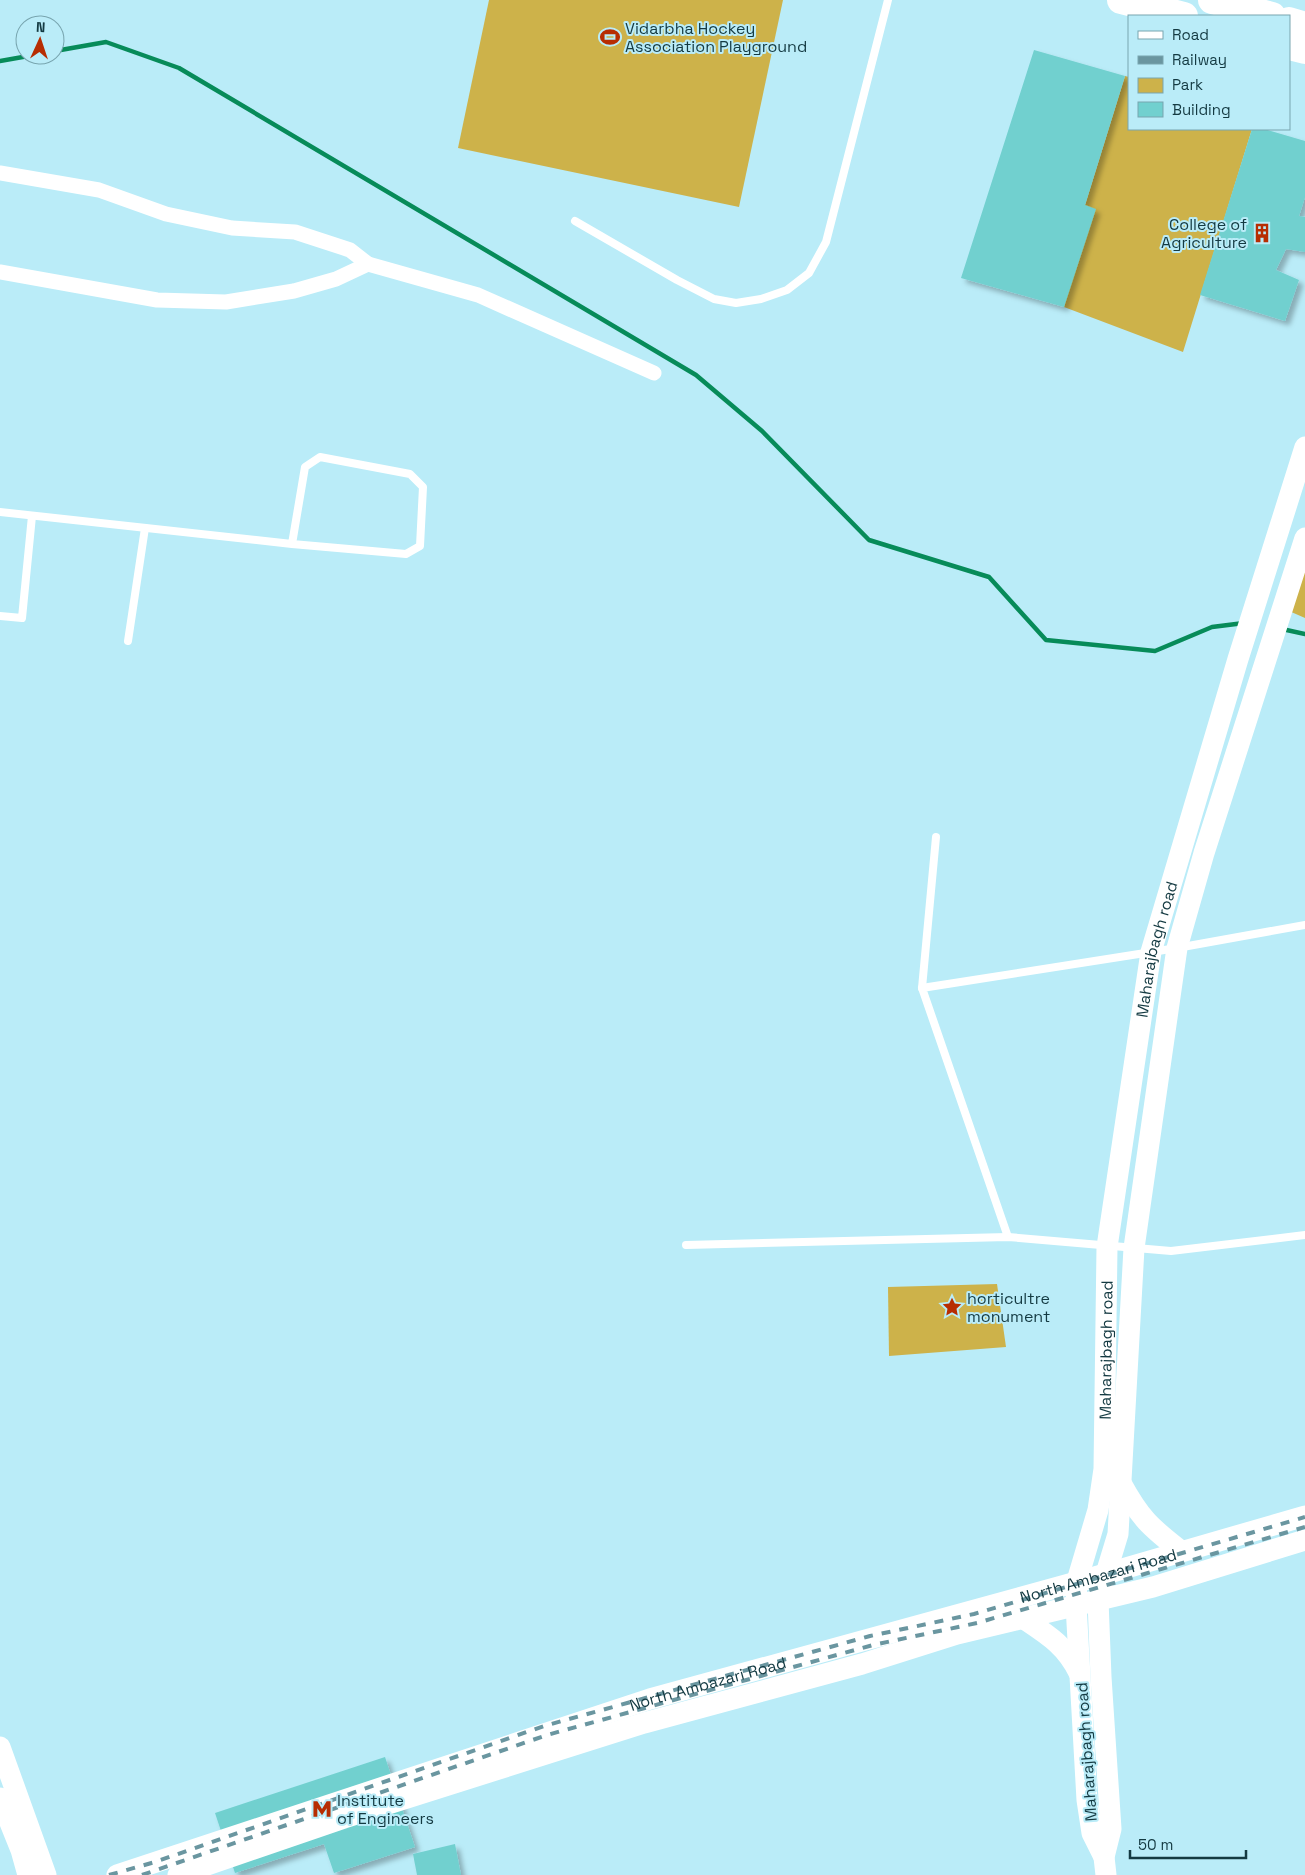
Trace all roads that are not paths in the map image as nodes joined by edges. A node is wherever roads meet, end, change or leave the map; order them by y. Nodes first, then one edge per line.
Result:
1 (888, 0) edge
2 (1121, 0) edge
3 (1212, 0) edge
4 (1248, 4) edge
5 (1180, 15) edge
6 (1270, 15) edge
7 (1290, 21) edge
8 (1305, 26) edge
9 (1290, 46) edge
10 (1305, 50) edge
11 (0, 173) edge
12 (575, 220) dead end
13 (368, 264) junction
14 (0, 272) edge
15 (654, 373) dead end
16 (1305, 447) edge
17 (0, 512) edge
18 (32, 516) junction
19 (145, 528) junction
20 (1305, 538) edge
21 (292, 544) junction
22 (0, 616) edge
23 (128, 641) dead end
24 (936, 837) dead end
25 (1305, 925) edge
26 (1176, 948) junction
27 (1151, 952) junction
28 (922, 988) junction
29 (1305, 1235) edge
30 (1008, 1238) junction
31 (686, 1245) dead end
32 (1107, 1247) junction
33 (1134, 1248) junction
34 (1121, 1483) junction
35 (1305, 1516) edge
36 (1305, 1540) edge
37 (1181, 1551) junction
38 (1106, 1572) junction
39 (1077, 1581) junction
40 (1098, 1600) junction
41 (1076, 1605) junction
42 (1024, 1619) junction
43 (1080, 1676) junction
44 (0, 1747) edge
45 (0, 1798) edge
46 (1105, 1866) edge
47 (28, 1875) edge
48 (46, 1875) edge
49 (117, 1875) edge
50 (178, 1875) edge

1 - 12 lane
2 - 5 highway
3 - 4 highway
4 - 6 highway
7 - 8 highway
9 - 10 highway
11 - 13 street
13 - 14 street
13 - 15 street
16 - 27 main road, Maharajbagh road
17 - 18 lane
18 - 19 lane
18 - 22 lane
19 - 21 lane
19 - 23 lane
20 - 26 main road, Maharajbagh road
21 - 21 lane
24 - 28 lane
25 - 26 lane
26 - 27 lane
26 - 33 main road, Maharajbagh road
27 - 28 lane
27 - 32 main road, Maharajbagh road
28 - 30 lane
29 - 33 lane
30 - 31 lane
30 - 32 lane
32 - 33 lane
32 - 39 main road, Maharajbagh road
33 - 34 main road, Maharajbagh road
34 - 37 main road
34 - 38 main road, Maharajbagh road
35 - 37 main road, North Ambazari Road
36 - 40 main road, North Ambazari Road
37 - 38 main road, North Ambazari Road
38 - 39 main road, North Ambazari Road
38 - 40 main road, Maharajbagh road
39 - 41 main road, Maharajbagh road
39 - 49 main road, North Ambazari Road
40 - 41 main road, North Ambazari Road
40 - 46 main road, Maharajbagh road
41 - 42 main road, North Ambazari Road
41 - 43 main road, Maharajbagh road
42 - 43 main road
42 - 50 main road, North Ambazari Road
43 - 46 main road, Maharajbagh road
44 - 48 main road
45 - 47 main road

